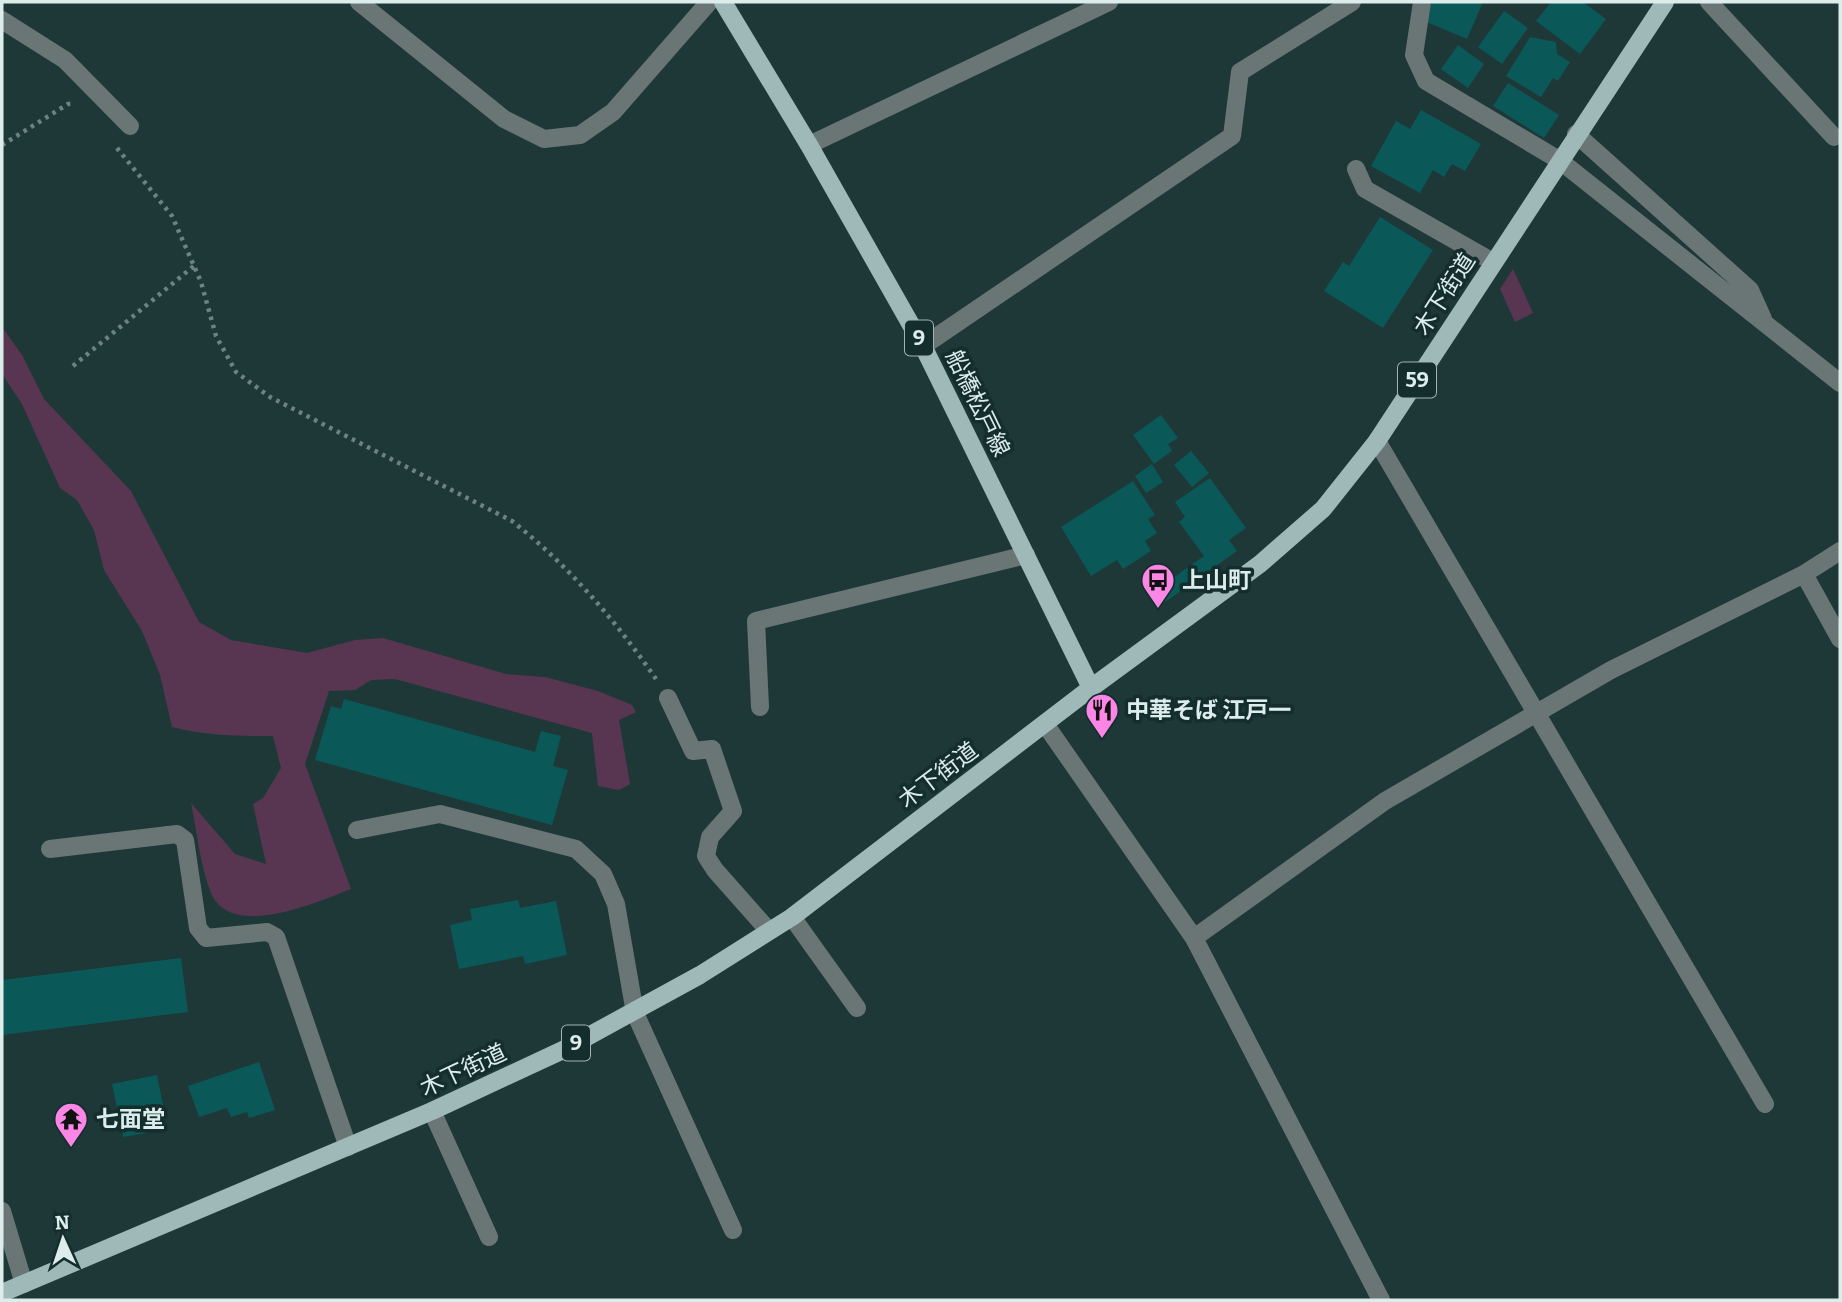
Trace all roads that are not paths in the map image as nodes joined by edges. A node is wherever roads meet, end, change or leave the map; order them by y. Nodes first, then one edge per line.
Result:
1 (359, 2) edge
2 (709, 2) edge
3 (723, 2) edge
4 (1109, 2) edge
5 (1352, 2) edge
6 (1422, 2) edge
7 (1665, 2) edge
8 (1709, 2) edge
9 (2, 20) edge
10 (130, 125) dead end
11 (1576, 134) junction
12 (1834, 137) dead end
13 (809, 145) junction
14 (1559, 160) junction
15 (1356, 169) dead end
16 (1493, 262) junction
17 (1765, 323) junction
18 (923, 346) junction
19 (1840, 383) edge
20 (1377, 441) junction
21 (1840, 551) edge
22 (1026, 555) junction
23 (1804, 573) junction
24 (1840, 639) edge
25 (1091, 688) junction
26 (668, 698) road end
27 (760, 707) dead end
28 (1536, 713) junction
29 (1045, 724) junction
30 (357, 830) dead end
31 (50, 849) dead end
32 (792, 917) junction
33 (769, 931) junction
34 (1194, 938) junction
35 (856, 1007) dead end
36 (635, 1013) junction
37 (1765, 1104) dead end
38 (432, 1111) junction
39 (348, 1147) junction
40 (2, 1211) edge
41 (733, 1230) dead end
42 (489, 1237) dead end
43 (24, 1284) junction
44 (2, 1293) edge
45 (1381, 1300) edge

1 - 2 street
3 - 13 main road, 船橋松戸線 / 9
4 - 13 street
5 - 18 street
6 - 14 street
7 - 11 main road, 木下街道 / 59
8 - 12 street
9 - 10 street
11 - 14 main road, 木下街道 / 59
11 - 17 street
13 - 18 main road, 船橋松戸線 / 9
14 - 16 main road, 木下街道 / 59
14 - 17 street
15 - 16 street
16 - 20 main road, 木下街道 / 59
17 - 19 street
18 - 22 main road, 船橋松戸線 / 9
20 - 25 main road, 木下街道 / 59
20 - 28 street
21 - 23 street
22 - 25 main road, 船橋松戸線 / 9
22 - 27 street
23 - 24 street
23 - 28 street
25 - 29 main road, 木下街道 / 9
26 - 33 street
28 - 34 street
28 - 37 street
29 - 32 main road, 木下街道 / 9
29 - 34 street
30 - 36 street
31 - 39 street
32 - 33 main road, 木下街道 / 9
32 - 35 street
33 - 36 main road, 木下街道 / 9
34 - 45 street
36 - 38 main road, 木下街道 / 9
36 - 41 street
38 - 39 main road, 木下街道 / 9
38 - 42 street
39 - 43 main road, 木下街道 / 9
40 - 43 street
43 - 44 main road, 木下街道 / 9

